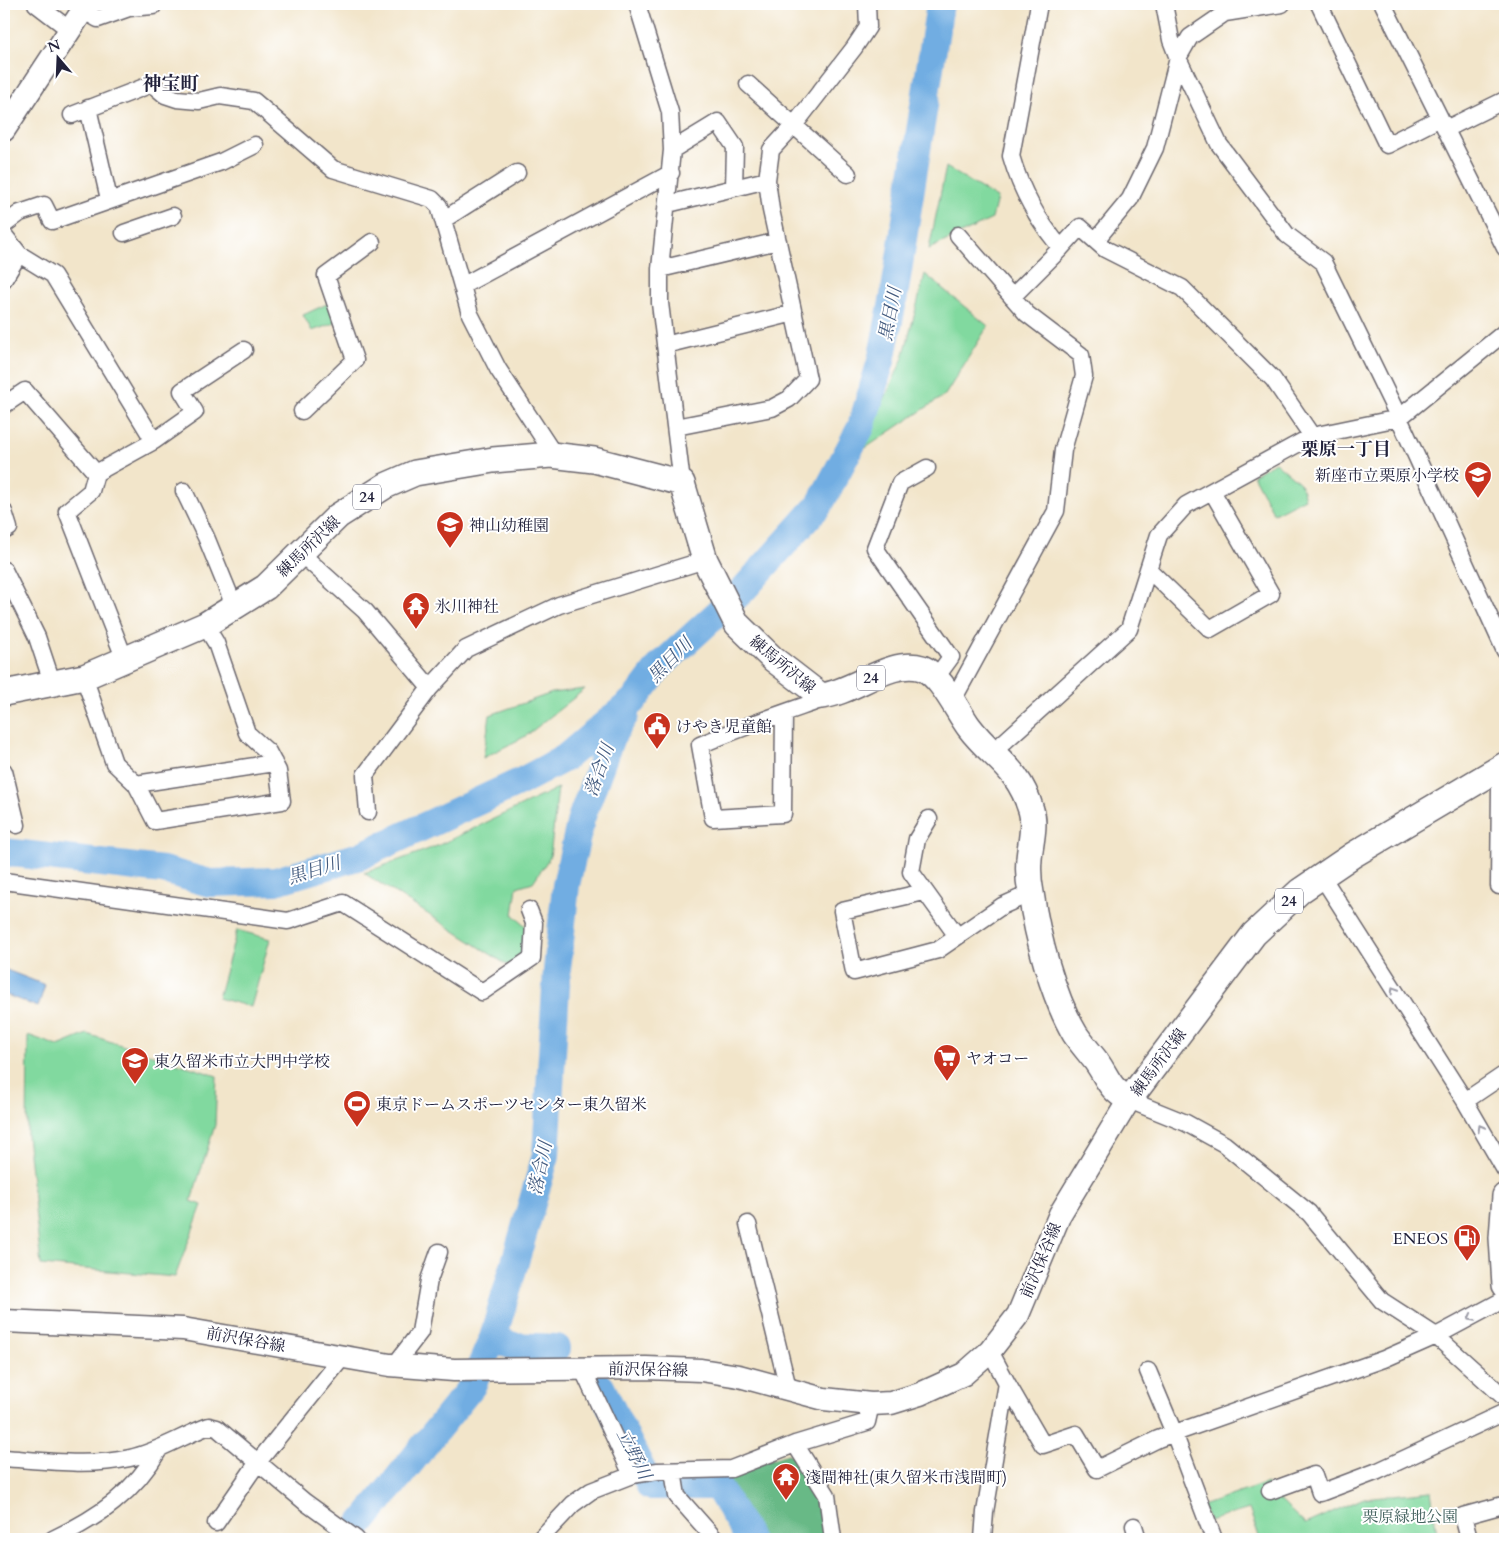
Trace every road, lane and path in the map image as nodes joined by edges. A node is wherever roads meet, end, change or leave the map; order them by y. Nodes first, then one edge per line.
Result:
1 (36, 4) edge
2 (637, 4) edge
3 (867, 4) edge
4 (1039, 4) edge
5 (1164, 4) edge
6 (1282, 4) edge
7 (1318, 4) edge
8 (1383, 4) edge
9 (152, 6) dead end
10 (85, 7) edge
11 (70, 30) junction
12 (1178, 58) junction
13 (748, 84) dead end
14 (1505, 100) edge
15 (88, 108) junction
16 (72, 115) dead end
17 (795, 124) junction
18 (1443, 124) junction
19 (4, 130) edge
20 (255, 145) dead end
21 (672, 150) junction
22 (517, 173) dead end
23 (671, 173) junction
24 (848, 174) dead end
25 (767, 180) junction
26 (734, 188) junction
27 (109, 199) junction
28 (668, 204) junction
29 (173, 216) dead end
30 (443, 220) junction
31 (4, 224) edge
32 (124, 233) dead end
33 (4, 235) edge
34 (958, 235) dead end
35 (1096, 240) junction
36 (778, 241) junction
37 (372, 242) dead end
38 (1060, 248) junction
39 (1505, 248) edge
40 (19, 254) junction
41 (660, 269) junction
42 (4, 279) edge
43 (462, 286) junction
44 (1012, 297) junction
45 (794, 313) junction
46 (1505, 332) edge
47 (665, 345) junction
48 (244, 350) dead end
49 (4, 405) edge
50 (302, 411) dead end
51 (1399, 418) junction
52 (676, 427) junction
53 (1312, 436) junction
54 (154, 441) junction
55 (551, 455) junction
56 (927, 468) dead end
57 (96, 473) junction
58 (682, 483) junction
59 (184, 491) dead end
60 (1212, 491) junction
61 (4, 512) edge
62 (4, 531) edge
63 (299, 552) junction
64 (705, 560) junction
65 (1148, 569) junction
66 (4, 570) edge
67 (236, 608) junction
68 (205, 625) junction
69 (1505, 651) edge
70 (125, 660) junction
71 (84, 677) junction
72 (935, 679) junction
73 (53, 684) junction
74 (430, 688) junction
75 (4, 693) edge
76 (821, 696) junction
77 (953, 700) junction
78 (784, 713) junction
79 (993, 752) junction
80 (274, 763) junction
81 (1505, 765) edge
82 (4, 771) edge
83 (136, 784) junction
84 (368, 812) dead end
85 (928, 819) dead end
86 (17, 825) dead end
87 (1321, 875) junction
88 (4, 881) edge
89 (1505, 885) edge
90 (924, 892) junction
91 (1030, 893) junction
92 (529, 910) dead end
93 (957, 936) junction
94 (1505, 1074) edge
95 (1129, 1100) junction
96 (1465, 1101) junction
97 (1505, 1170) edge
98 (1505, 1196) edge
99 (748, 1224) dead end
100 (439, 1252) dead end
101 (1505, 1285) edge
102 (1505, 1299) edge
103 (4, 1321) edge
104 (1436, 1336) junction
105 (990, 1351) junction
106 (342, 1358) junction
107 (394, 1366) junction
108 (582, 1368) junction
109 (1148, 1371) dead end
110 (1007, 1383) junction
111 (788, 1388) junction
112 (1505, 1398) edge
113 (870, 1404) junction
114 (1505, 1412) edge
115 (1174, 1433) junction
116 (795, 1444) junction
117 (160, 1448) junction
118 (4, 1458) edge
119 (258, 1462) junction
120 (635, 1474) junction
121 (670, 1480) junction
122 (1270, 1491) dead end
123 (1505, 1507) edge
124 (216, 1522) dead end
125 (54, 1539) edge
126 (356, 1539) edge
127 (540, 1539) edge
128 (715, 1539) edge
129 (833, 1539) edge
130 (983, 1539) edge
131 (1214, 1539) edge
132 (1469, 1539) edge

1 - 11 street
2 - 21 street
3 - 17 street
4 - 38 street
5 - 12 street
6 - 12 street
7 - 18 street
8 - 18 street
9 - 10 street
10 - 11 main road
11 - 19 main road
12 - 35 street
12 - 51 street
13 - 17 street
14 - 18 street
15 - 16 street
15 - 27 street
15 - 30 street
17 - 24 street
17 - 25 street
18 - 39 street
20 - 27 street
21 - 23 street
21 - 26 street
22 - 30 street
23 - 28 street
23 - 43 street
25 - 26 street
25 - 36 street
26 - 28 street
27 - 31 street
28 - 41 street
29 - 32 street
30 - 43 street
33 - 40 street
34 - 44 street
35 - 38 street
35 - 53 street
36 - 41 street
36 - 45 street
37 - 50 street
38 - 44 street
40 - 42 street
40 - 54 street
41 - 47 street
43 - 55 street
44 - 77 street
45 - 47 street
45 - 52 street
46 - 51 street
47 - 52 street
48 - 54 street
49 - 57 street
51 - 53 street
51 - 69 street
52 - 58 street
53 - 60 street
54 - 57 street
55 - 58 main road, 練馬所沢線 / 24
55 - 63 main road, 練馬所沢線 / 24
56 - 72 street
57 - 70 street
58 - 64 main road, 練馬所沢線
59 - 67 street
60 - 65 street
60 - 65 street
61 - 62 street
63 - 67 main road, 練馬所沢線 / 24
63 - 74 street
64 - 74 street
64 - 76 main road, 練馬所沢線
65 - 79 street
66 - 73 street
67 - 68 main road, 練馬所沢線 / 24
68 - 70 main road, 練馬所沢線 / 24
68 - 80 street
70 - 71 main road, 練馬所沢線 / 24
71 - 73 main road, 練馬所沢線 / 24
71 - 83 street
72 - 76 main road, 練馬所沢線 / 24
72 - 77 main road, 練馬所沢線 / 24
73 - 75 main road, 練馬所沢線 / 24
74 - 84 street
76 - 78 street
77 - 79 main road, 練馬所沢線 / 24
78 - 78 street
79 - 91 main road, 練馬所沢線 / 24
80 - 83 street
80 - 83 street
81 - 87 main road, 練馬所沢線 / 24
81 - 89 street
82 - 86 street
85 - 90 street
87 - 95 main road, 練馬所沢線 / 24
96 -> 87 street
88 - 92 street
90 - 93 street
90 - 93 street
91 - 93 street
91 - 95 main road, 練馬所沢線 / 24
94 - 96 street
95 - 104 street
95 - 105 main road, 前沢保谷線
97 -> 96 street
98 - 101 main road
99 - 111 street
100 - 107 street
102 -> 104 street
103 - 106 main road, 前沢保谷線
104 - 112 street
104 - 115 street
105 - 110 street
105 - 113 main road, 前沢保谷線
106 - 107 main road, 前沢保谷線
106 - 119 street
107 - 108 main road, 前沢保谷線
108 - 111 main road, 前沢保谷線
108 - 120 street
109 - 115 street
110 - 115 street
110 - 130 street
111 - 113 main road, 前沢保谷線
113 - 116 street
114 - 122 street
115 - 131 street
116 - 121 street
116 - 129 street
117 - 118 street
117 - 119 street
117 - 125 street
119 - 124 street
119 - 126 street
120 - 121 street
120 - 127 street
121 - 128 street
123 - 132 street

